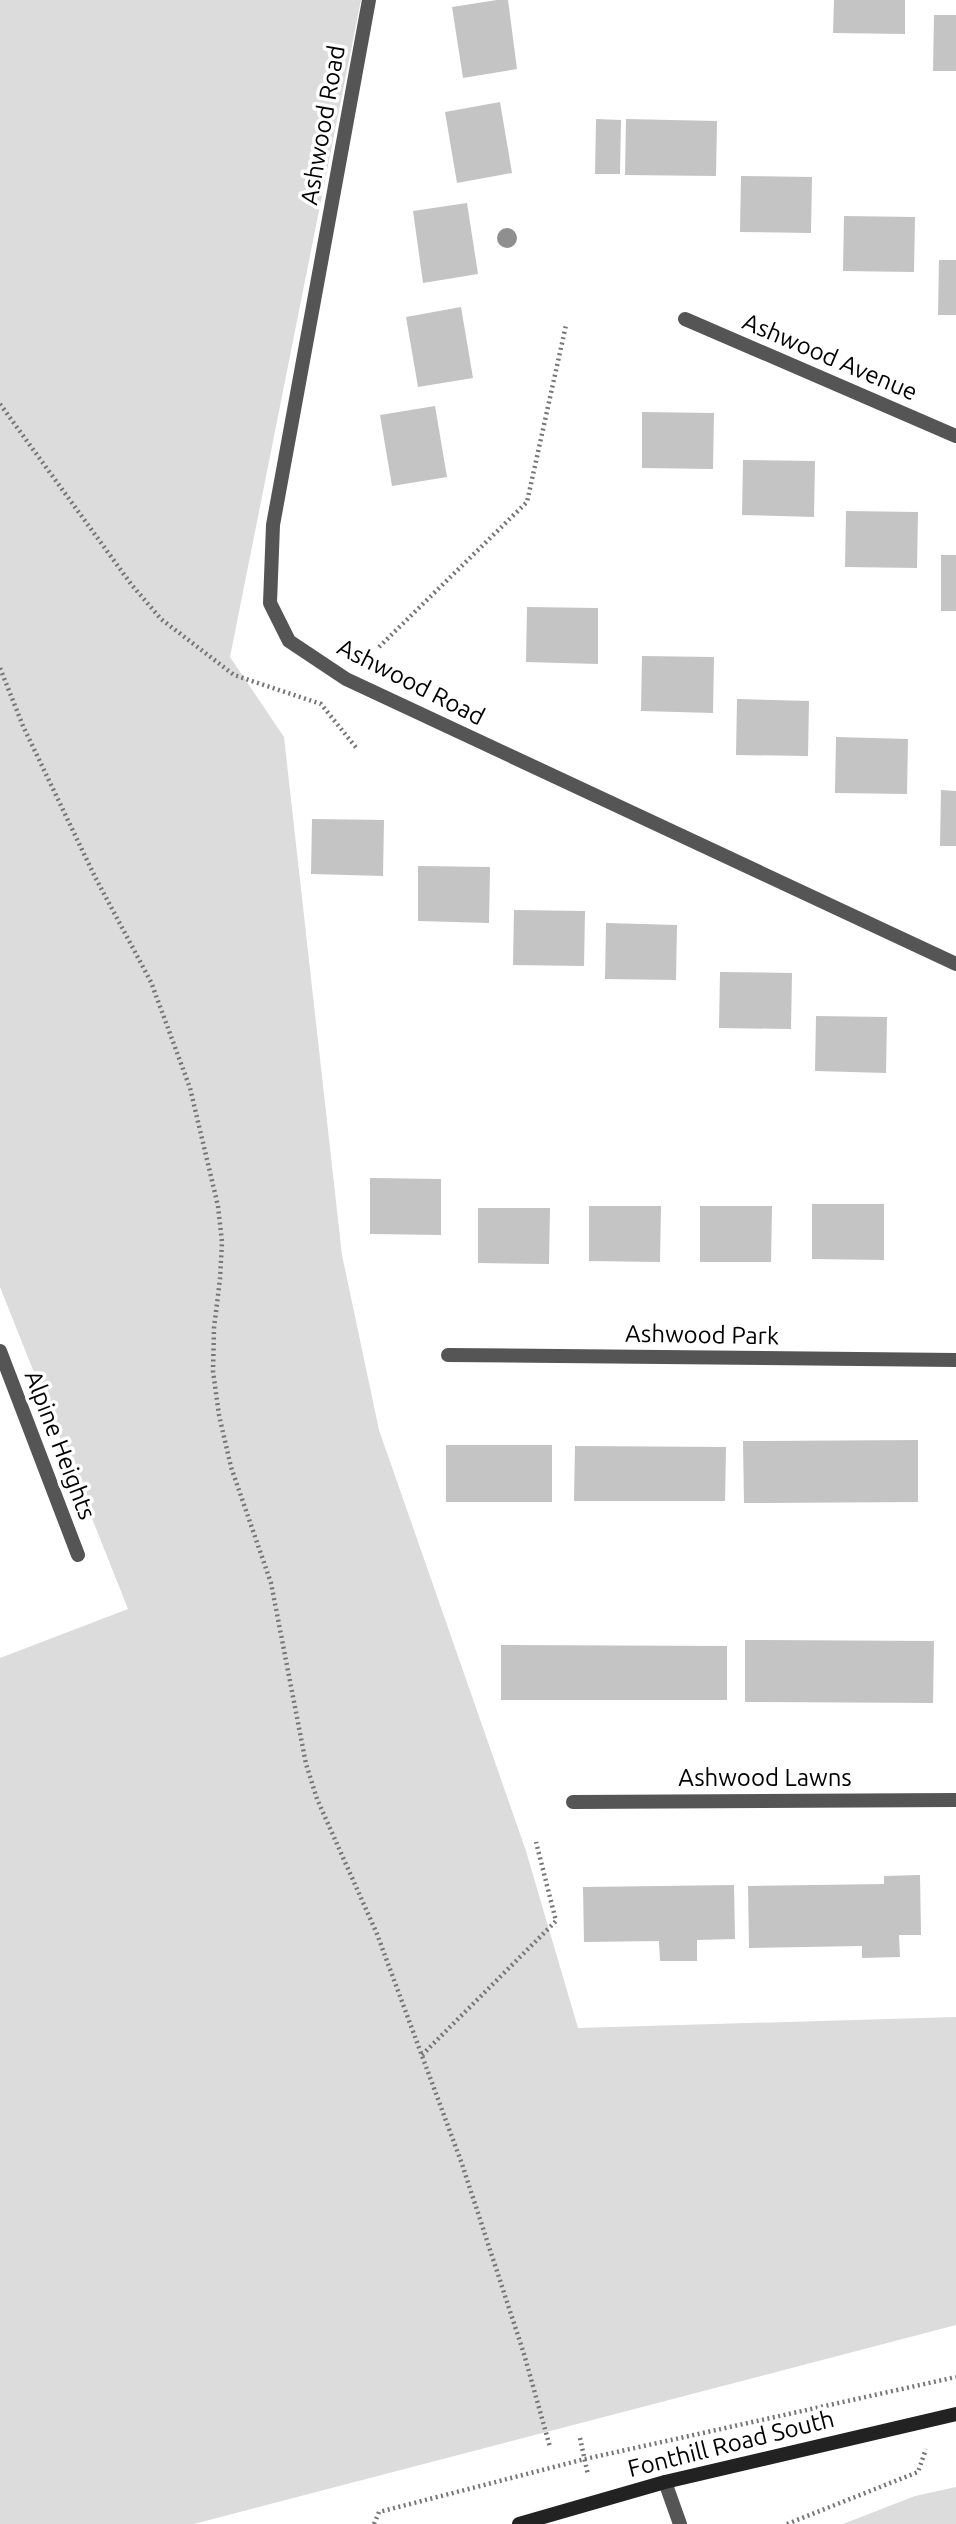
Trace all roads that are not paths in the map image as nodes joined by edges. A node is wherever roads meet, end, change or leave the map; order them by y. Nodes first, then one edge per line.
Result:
1 (369, 0) edge
2 (685, 319) dead end
3 (956, 436) edge
4 (956, 964) edge
5 (0, 1351) edge
6 (448, 1355) dead end
7 (956, 1360) edge
8 (78, 1555) dead end
9 (956, 1800) edge
10 (573, 1802) dead end
11 (956, 2414) edge
12 (666, 2482) junction
13 (519, 2524) edge
14 (680, 2524) edge

1 - 4 street, Ashwood Road
2 - 3 street, Ashwood Avenue
5 - 8 street, Alpine Heights
6 - 7 street, Ashwood Park
9 - 10 street, Ashwood Lawns
11 - 12 main road, Fonthill Road South
12 - 13 main road, Fonthill Road South
12 - 14 street

